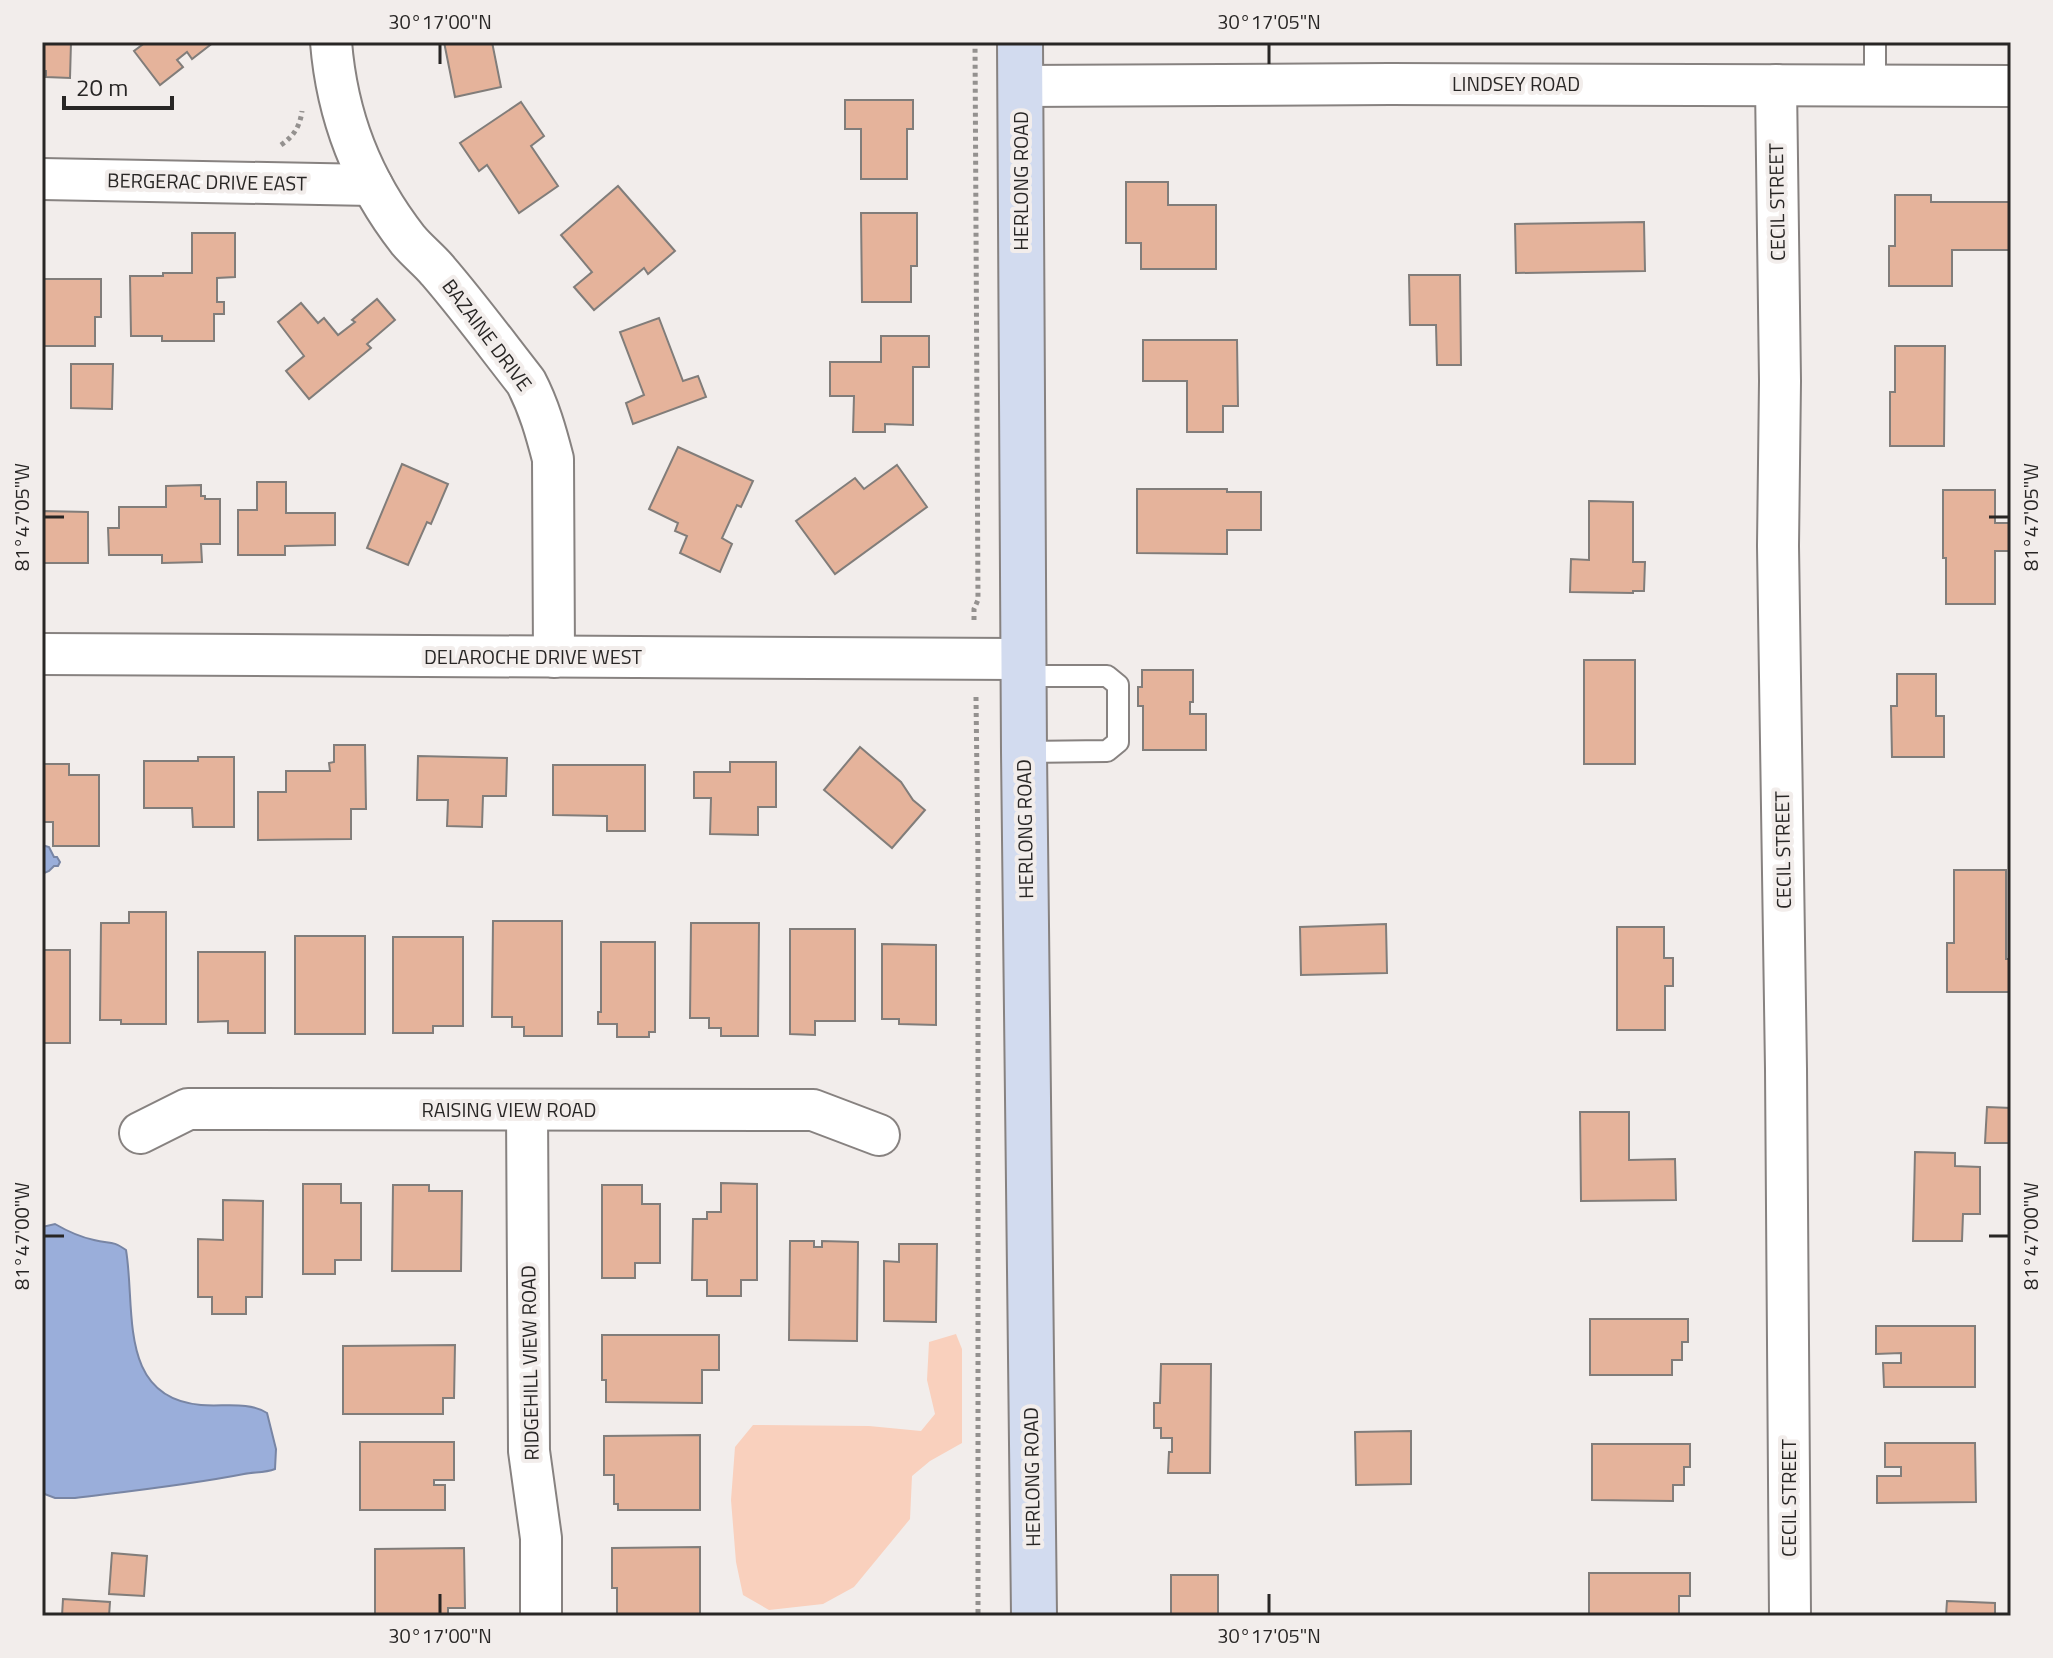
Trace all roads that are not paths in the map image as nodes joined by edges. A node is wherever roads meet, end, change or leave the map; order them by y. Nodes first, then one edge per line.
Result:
1 (331, 42) edge
2 (1020, 42) edge
3 (1875, 42) edge
4 (1776, 85) junction
5 (1875, 85) junction
6 (1021, 86) junction
7 (2011, 86) edge
8 (42, 179) edge
9 (372, 185) junction
10 (42, 654) edge
11 (554, 657) junction
12 (1024, 667) junction
13 (1024, 752) junction
14 (527, 1110) junction
15 (140, 1133) dead end
16 (879, 1135) dead end
17 (541, 1616) edge
18 (1034, 1616) edge
19 (1790, 1616) edge

1 - 9 street, BAZAINE DRIVE
2 - 6 street, HERLONG ROAD
3 - 5 lane
4 - 5 street, LINDSEY ROAD
4 - 6 street, LINDSEY ROAD
4 - 19 street, CECIL STREET
5 - 7 street, LINDSEY ROAD
6 - 12 street, HERLONG ROAD
8 - 9 street, BERGERAC DRIVE EAST
9 - 11 street, BAZAINE DRIVE
10 - 11 street, DELAROCHE DRIVE WEST
11 - 12 street, DELAROCHE DRIVE WEST
12 - 13 street, HERLONG ROAD
12 - 13 lane
13 - 18 street, HERLONG ROAD
14 - 15 street, RAISING VIEW ROAD
14 - 16 street, RAISING VIEW ROAD
14 - 17 street, RIDGEHILL VIEW ROAD

